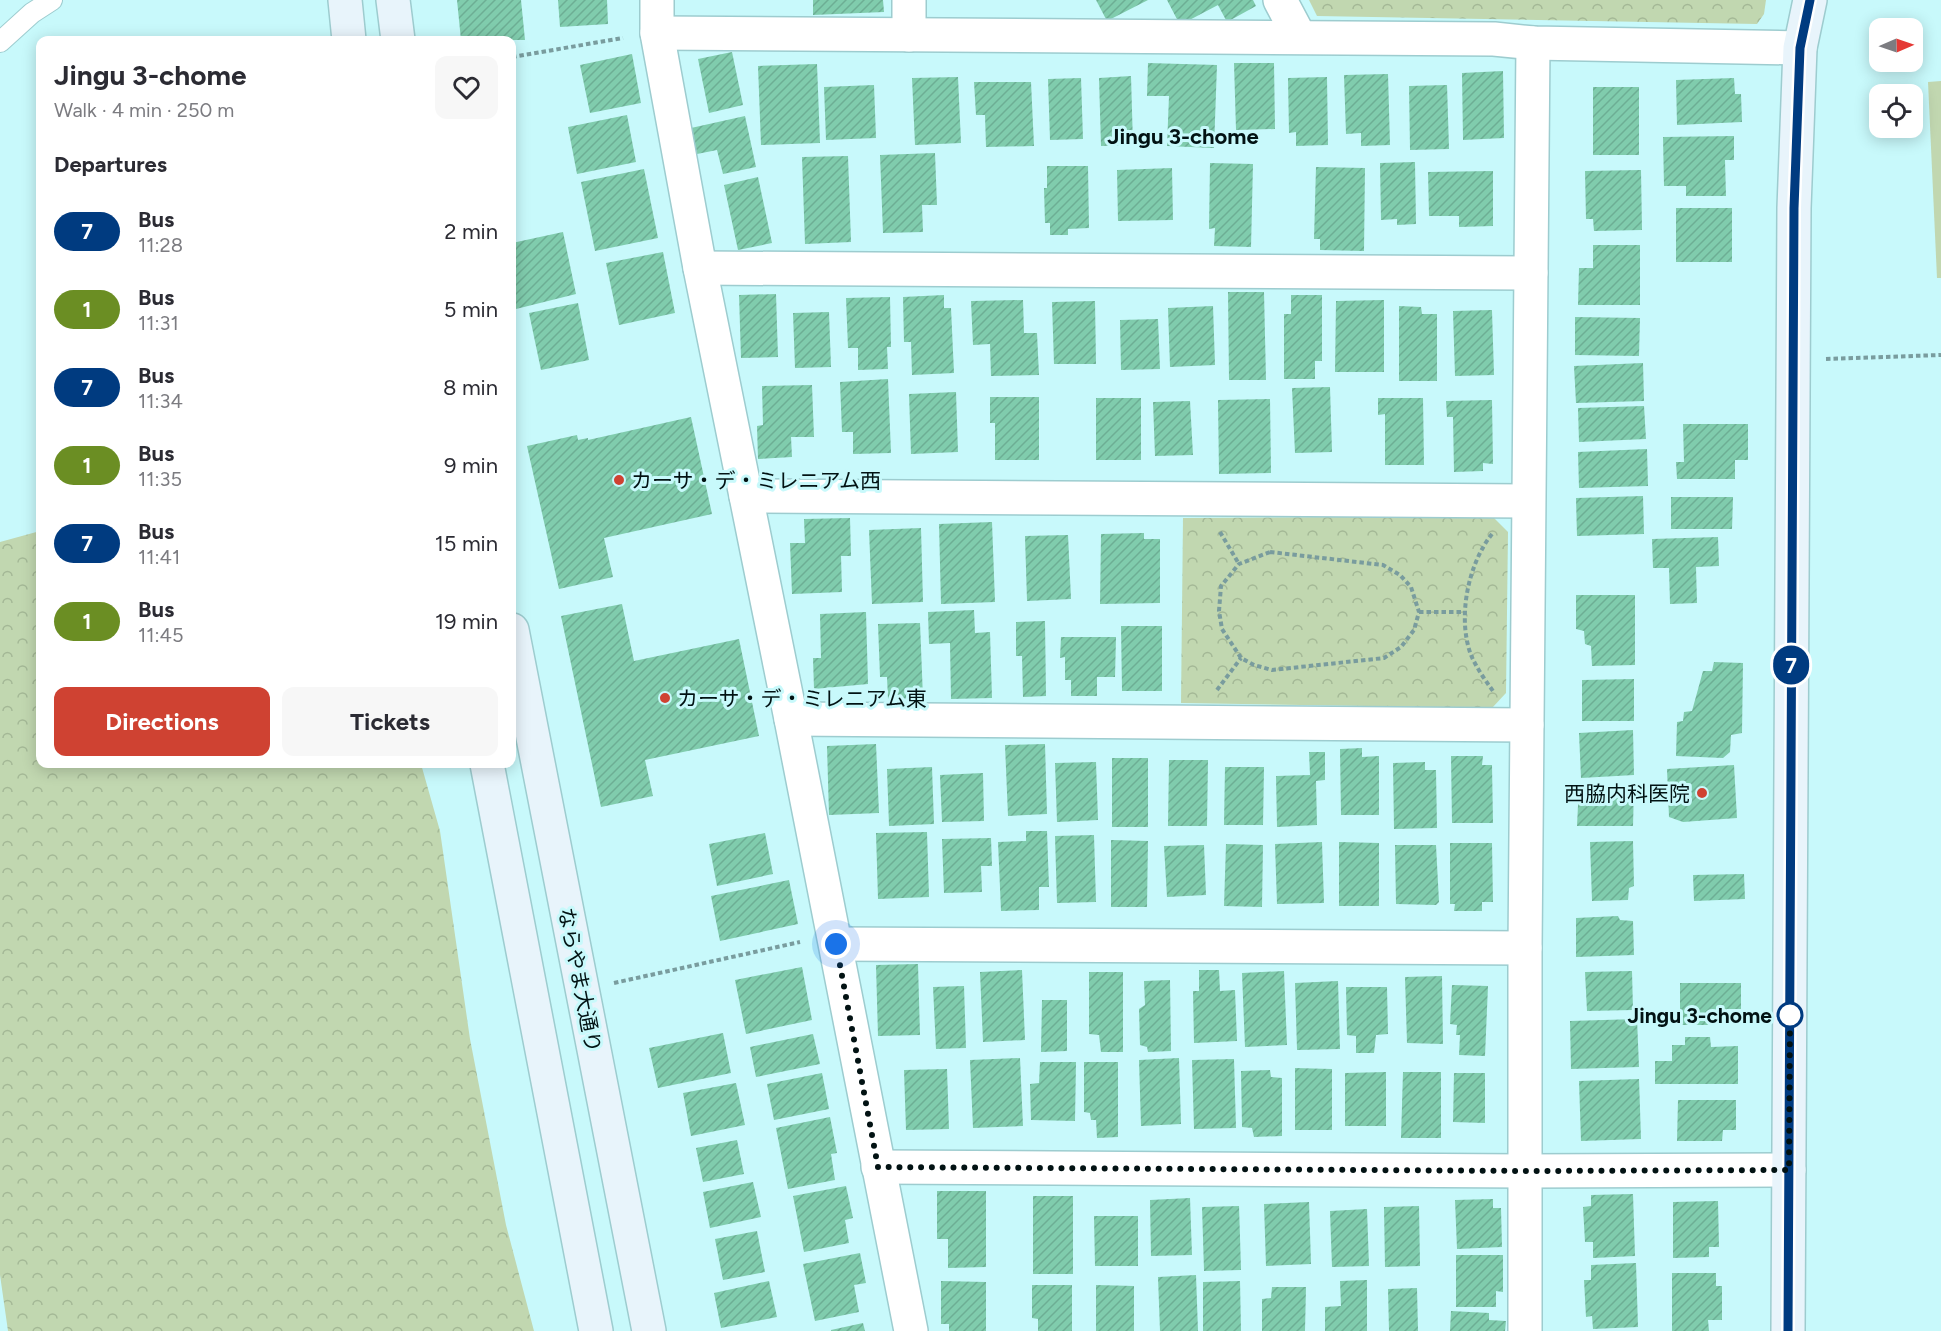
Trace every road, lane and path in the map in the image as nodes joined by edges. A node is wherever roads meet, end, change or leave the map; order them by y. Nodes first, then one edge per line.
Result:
1 (52, 0) edge
2 (345, 0) edge
3 (393, 0) edge
4 (657, 0) edge
5 (909, 0) edge
6 (1280, 0) edge
7 (1810, 0) edge
8 (657, 33) junction
9 (909, 35) junction
10 (349, 36) edge
11 (398, 36) edge
12 (1299, 36) junction
13 (0, 42) edge
14 (1533, 43) junction
15 (1800, 48) junction
16 (516, 56) edge
17 (700, 268) junction
18 (1531, 273) junction
19 (1941, 355) edge
20 (1826, 359) dead end
21 (746, 496) junction
22 (1528, 501) junction
23 (1419, 612) junction
24 (1464, 612) junction
25 (516, 650) edge
26 (791, 719) junction
27 (1527, 725) junction
28 (488, 768) edge
29 (836, 944) junction
30 (1525, 948) junction
31 (612, 983) dead end
32 (878, 1167) junction
33 (1789, 1170) junction
34 (1526, 1171) junction
35 (596, 1331) edge
36 (649, 1331) edge
37 (911, 1331) edge
38 (1525, 1331) edge
39 (1788, 1331) edge

1 - 13 lane
2 - 10 street
3 - 11 street
4 - 8 street
5 - 9 street
6 - 12 street
7 - 15 street
8 - 9 street
8 - 16 path
8 - 17 street
9 - 12 street
12 - 14 street
14 - 15 street
14 - 18 street
15 - 33 street
17 - 18 street
17 - 21 street
18 - 22 street
19 - 20 path
21 - 22 street
21 - 26 street
22 - 24 path
22 - 27 street
23 - 23 path
23 - 24 path
24 - 27 path
25 - 36 street, ならやま大通り
26 - 27 street
26 - 29 street
27 - 30 street
28 - 35 street
29 - 30 street
29 - 31 path
29 - 32 street
30 - 34 street
32 - 34 street
32 - 37 street
33 - 34 street
33 - 39 street
34 - 38 street

